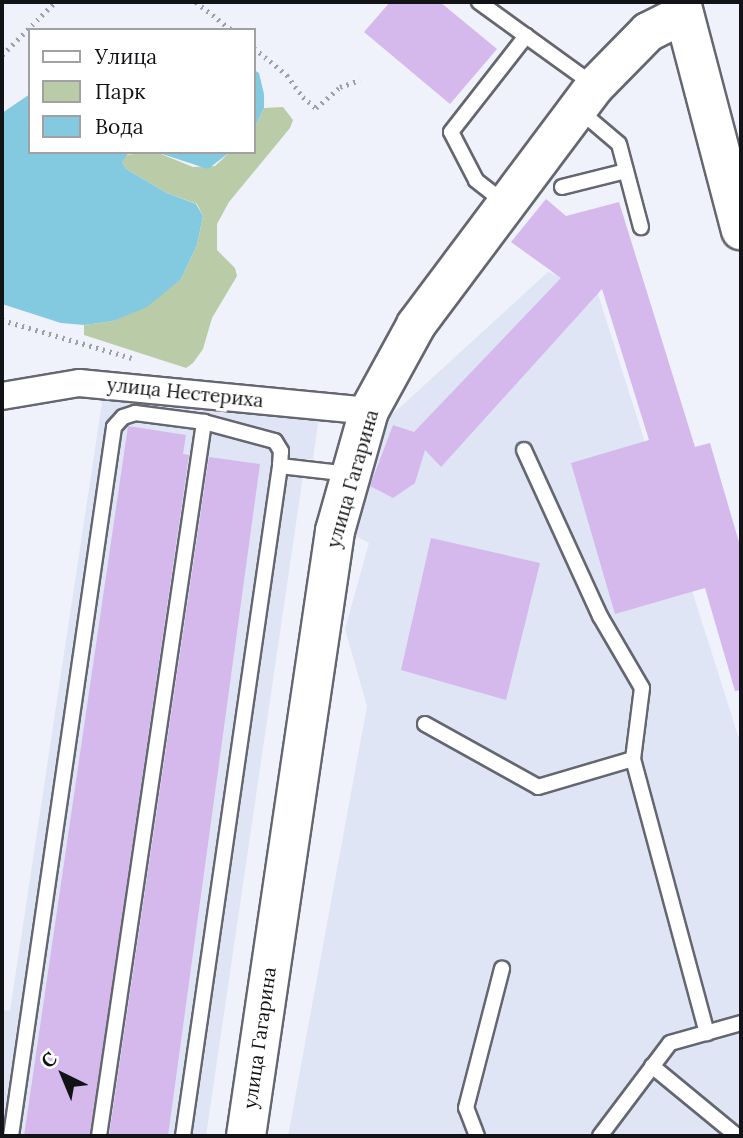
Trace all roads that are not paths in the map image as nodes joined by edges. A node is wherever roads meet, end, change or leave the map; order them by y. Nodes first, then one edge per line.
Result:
1 (479, 2) edge
2 (683, 8) edge
3 (526, 36) junction
4 (587, 98) junction
5 (626, 171) junction
6 (736, 184) edge
7 (562, 187) dead end
8 (507, 205) junction
9 (640, 226) dead end
10 (741, 230) edge
11 (2, 396) edge
12 (369, 411) junction
13 (204, 422) junction
14 (524, 450) dead end
15 (280, 466) junction
16 (351, 475) junction
17 (425, 724) dead end
18 (633, 759) junction
19 (502, 969) dead end
20 (741, 1023) edge
21 (707, 1032) junction
22 (652, 1066) junction
23 (11, 1136) edge
24 (99, 1136) edge
25 (183, 1136) edge
26 (246, 1136) edge
27 (477, 1136) edge
28 (600, 1136) edge
29 (737, 1136) edge

1 - 3 lane
2 - 4 street, улица Гагарина
2 - 6 street
3 - 4 lane
3 - 8 lane
4 - 5 lane
4 - 8 street, улица Гагарина
5 - 7 lane
5 - 9 lane
6 - 10 street
8 - 12 street, улица Гагарина
11 - 12 street, улица Нестериха
12 - 16 street, улица Гагарина
13 - 15 lane
13 - 23 lane
13 - 24 lane
14 - 18 lane
15 - 16 lane
15 - 25 lane
16 - 26 street, улица Гагарина
17 - 18 lane
18 - 21 lane
19 - 27 lane
20 - 21 lane
21 - 22 lane
22 - 28 lane
22 - 29 lane

